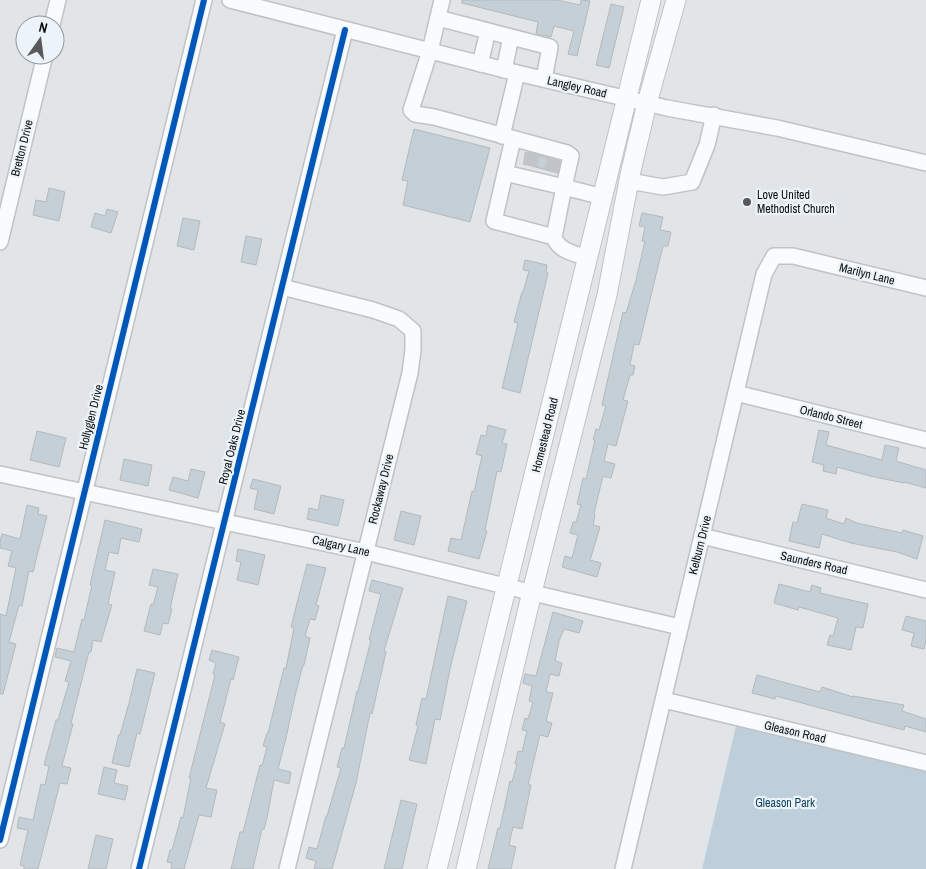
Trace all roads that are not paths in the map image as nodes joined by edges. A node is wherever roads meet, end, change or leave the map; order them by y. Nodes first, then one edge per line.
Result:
1 (58, 0) edge
2 (204, 0) edge
3 (230, 0) edge
4 (442, 0) edge
5 (651, 0) edge
6 (676, 0) edge
7 (272, 5) edge
8 (54, 15) edge
9 (438, 18) junction
10 (345, 30) junction
11 (488, 31) junction
12 (511, 37) junction
13 (430, 51) junction
14 (480, 64) junction
15 (43, 65) edge
16 (511, 71) junction
17 (544, 79) junction
18 (627, 98) junction
19 (647, 103) junction
20 (714, 115) junction
21 (507, 137) junction
22 (531, 160) junction
23 (926, 163) edge
24 (555, 170) junction
25 (505, 173) junction
26 (629, 182) junction
27 (603, 197) junction
28 (554, 237) junction
29 (0, 242) edge
30 (588, 258) junction
31 (808, 260) joint
32 (581, 287) junction
33 (282, 288) junction
34 (926, 288) edge
35 (607, 295) junction
36 (736, 393) junction
37 (553, 402) junction
38 (579, 408) junction
39 (926, 440) edge
40 (0, 474) edge
41 (85, 491) junction
42 (225, 520) junction
43 (702, 536) junction
44 (366, 552) junction
45 (508, 586) junction
46 (926, 590) edge
47 (532, 592) junction
48 (680, 627) junction
49 (664, 700) junction
50 (926, 763) edge
51 (462, 769) junction
52 (489, 775) junction
53 (0, 840) edge
54 (140, 869) edge
55 (287, 869) edge
56 (437, 869) edge
57 (466, 869) edge
58 (623, 869) edge

1 - 8 street
2 - 41 street, Hollyglen Drive
3 - 7 street, Langley Road
4 - 9 street
5 - 18 main road, Homestead Road
6 - 19 main road, Homestead Road
7 - 10 street, Langley Road
9 - 11 street
9 - 13 street
10 - 13 street, Langley Road
10 - 33 street, Royal Oaks Drive
11 - 12 street
11 - 14 street
12 - 16 street
12 - 17 street
13 - 14 street, Langley Road
13 - 21 street
14 - 16 street, Langley Road
15 - 29 street, Bretton Drive
16 - 17 street, Langley Road
16 - 21 street
17 - 18 street, Langley Road
18 - 19 street, Langley Road
18 - 27 main road, Homestead Road
19 - 20 street, Langley Road
19 - 26 main road, Homestead Road
20 - 23 street, Langley Road
20 - 26 street
21 - 22 street
21 - 25 street
22 - 24 street
22 - 24 street
22 - 25 street
24 - 27 street
24 - 28 street
25 - 28 street
26 - 35 main road, Homestead Road
27 - 30 main road, Homestead Road
28 - 30 street
30 - 32 main road, Homestead Road
31 - 34 street, Marilyn Lane
31 - 36 street, Kelburn Drive
32 - 35 main road
32 - 37 main road, Homestead Road
33 - 42 street, Royal Oaks Drive
33 - 44 street, Rockaway Drive
35 - 38 main road, Homestead Road
36 - 39 street, Orlando Street
36 - 43 street, Kelburn Drive
37 - 38 main road
37 - 45 main road, Homestead Road
38 - 47 main road, Homestead Road
40 - 41 street, Calgary Lane
41 - 42 street, Calgary Lane
41 - 53 street, Hollyglen Drive
42 - 44 street, Calgary Lane
42 - 54 street, Royal Oaks Drive
43 - 46 street, Saunders Road
43 - 48 street, Kelburn Drive
44 - 45 street, Calgary Lane
44 - 55 street, Rockaway Drive
45 - 47 street, Calgary Lane
45 - 51 main road, Homestead Road
47 - 48 street, Calgary Lane
47 - 52 main road, Homestead Road
48 - 49 street, Kelburn Drive
49 - 50 street, Gleason Road
49 - 58 street, Kelburn Drive
51 - 52 main road
51 - 56 main road, Homestead Road
52 - 57 main road, Homestead Road

